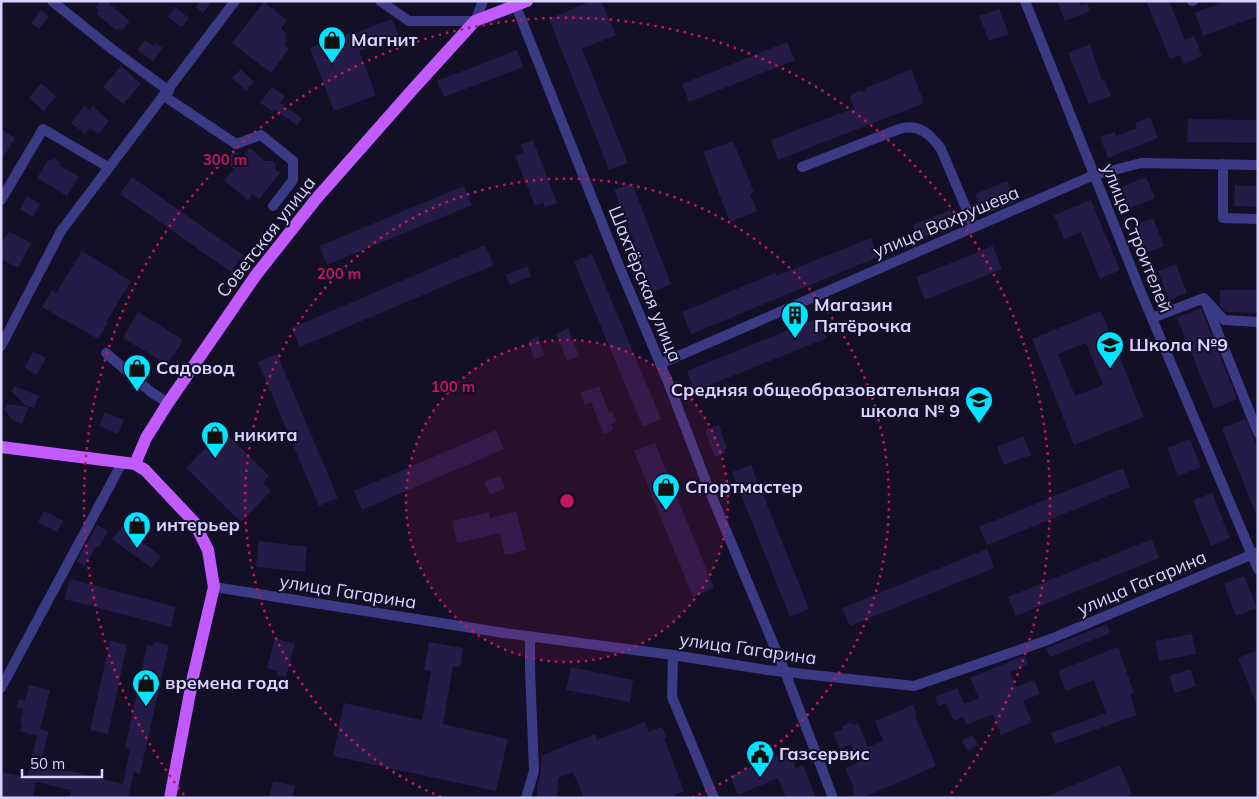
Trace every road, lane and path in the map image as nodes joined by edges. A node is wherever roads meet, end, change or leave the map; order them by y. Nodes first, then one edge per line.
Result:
1 (52, 1) edge
2 (235, 1) edge
3 (380, 1) edge
4 (484, 1) edge
5 (1025, 1) edge
6 (521, 4) edge
7 (476, 21) junction
8 (166, 93) junction
9 (1223, 164) junction
10 (1258, 165) edge
11 (108, 167) junction
12 (802, 167) dead end
13 (1094, 175) junction
14 (1, 200) edge
15 (273, 206) dead end
16 (1258, 219) edge
17 (974, 227) junction
18 (1204, 298) junction
19 (1152, 318) junction
20 (1258, 322) edge
21 (1, 346) edge
22 (106, 353) dead end
23 (660, 364) junction
24 (168, 403) junction
25 (1258, 432) edge
26 (1, 446) edge
27 (129, 463) junction
28 (1255, 554) edge
29 (1258, 569) edge
30 (214, 587) junction
31 (530, 637) junction
32 (672, 655) junction
33 (785, 672) junction
34 (1, 688) edge
35 (170, 798) edge
36 (526, 798) edge
37 (714, 798) edge
38 (833, 798) edge

1 - 8 street
2 - 8 street
3 - 7 street
4 - 7 street
5 - 13 street, улица Строителей
6 - 7 main road
6 - 23 street, Шахтёрская улица
7 - 24 main road, Советская улица
8 - 11 street
8 - 15 street
9 - 10 street, улица Вахрушева
9 - 13 street, улица Вахрушева
9 - 16 street
11 - 14 street
11 - 21 street
12 - 17 street
13 - 17 street, улица Вахрушева
13 - 19 street, улица Строителей
17 - 23 street, улица Вахрушева
18 - 19 street
18 - 20 street
18 - 25 street
19 - 28 street, улица Строителей
22 - 24 street
23 - 33 street, Шахтёрская улица
24 - 27 main road, Советская улица
26 - 27 main road
27 - 30 main road
27 - 34 street, Советская улица
28 - 29 street, улица Строителей
28 - 33 street, улица Гагарина
30 - 31 street, улица Гагарина
30 - 35 main road
31 - 32 street, улица Гагарина
31 - 36 street
32 - 33 street, улица Гагарина
32 - 37 street
33 - 38 street, Шахтёрская улица

